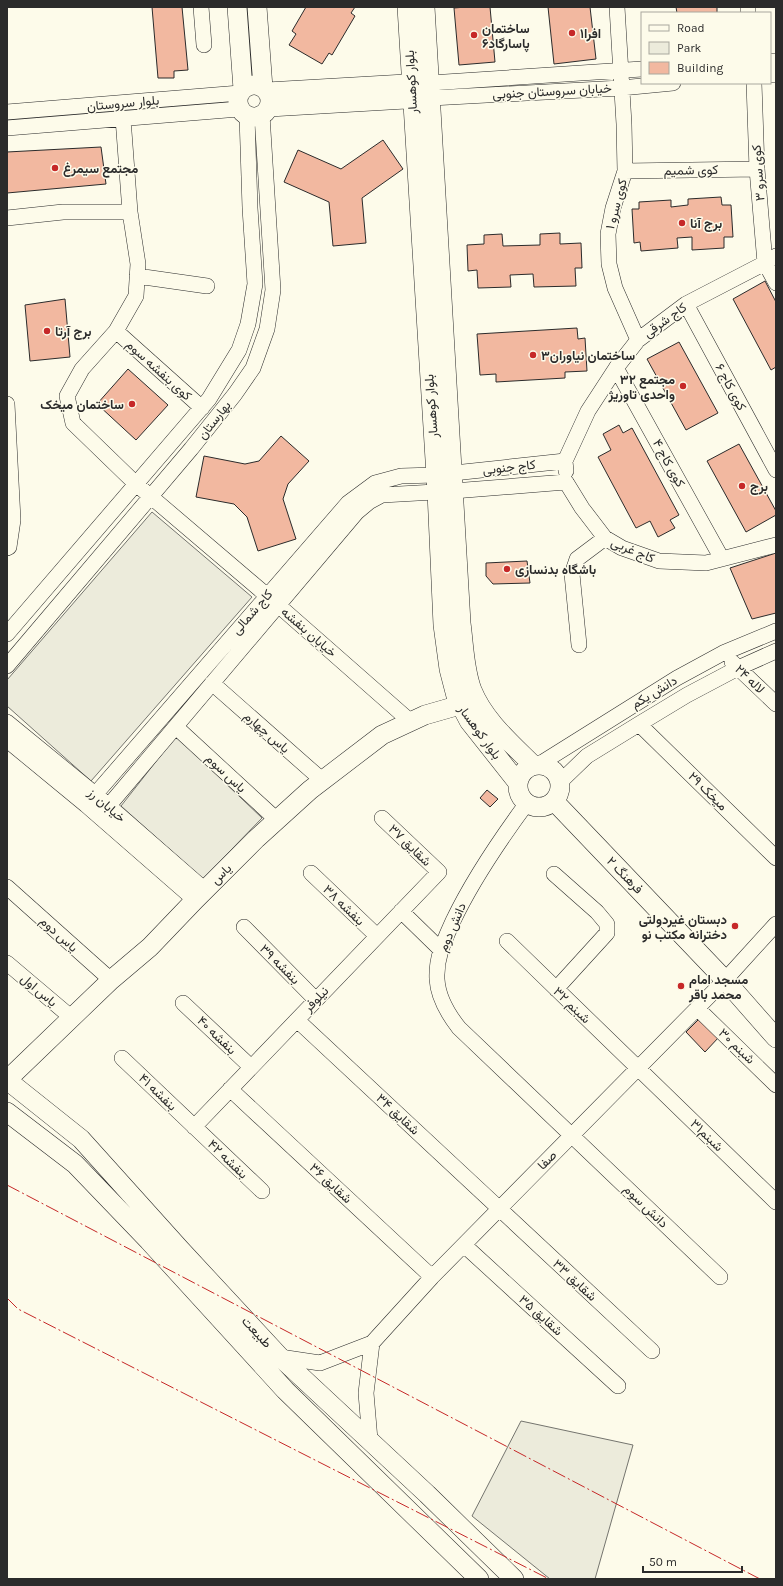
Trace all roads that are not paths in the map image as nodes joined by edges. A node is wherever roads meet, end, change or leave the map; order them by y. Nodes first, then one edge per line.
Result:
1 (201, 7) edge
2 (237, 7) edge
3 (257, 7) edge
4 (407, 7) edge
5 (425, 7) edge
6 (616, 7) edge
7 (204, 45) dead end
8 (641, 69) edge
9 (620, 70) junction
10 (663, 84) edge
11 (754, 84) edge
12 (621, 88) junction
13 (431, 90) junction
14 (412, 91) junction
15 (254, 101) junction
16 (7, 112) edge
17 (123, 118) junction
18 (7, 128) edge
19 (757, 169) junction
20 (625, 171) junction
21 (130, 212) junction
22 (7, 218) edge
23 (771, 259) edge
24 (138, 276) junction
25 (776, 283) edge
26 (207, 286) dead end
27 (686, 304) junction
28 (116, 331) junction
29 (638, 340) junction
30 (616, 368) junction
31 (7, 404) edge
32 (202, 408) junction
33 (565, 461) junction
34 (776, 470) edge
35 (566, 482) junction
36 (444, 483) junction
37 (136, 484) junction
38 (152, 497) junction
39 (605, 538) junction
40 (776, 545) edge
41 (8, 547) edge
42 (722, 559) junction
43 (267, 595) junction
44 (278, 605) junction
45 (776, 631) edge
46 (7, 634) edge
47 (579, 645) dead end
48 (776, 651) edge
49 (723, 653) junction
50 (7, 666) edge
51 (738, 668) junction
52 (212, 683) junction
53 (776, 704) edge
54 (460, 705) junction
55 (7, 722) edge
56 (411, 722) junction
57 (639, 724) junction
58 (176, 727) junction
59 (7, 740) edge
60 (536, 765) junction
61 (322, 780) junction
62 (560, 782) junction
63 (518, 783) junction
64 (91, 799) junction
65 (554, 801) junction
66 (527, 803) junction
67 (104, 811) junction
68 (382, 818) dead end
69 (277, 820) junction
70 (776, 858) edge
71 (439, 872) joint
72 (311, 873) dead end
73 (554, 874) dead end
74 (7, 887) edge
75 (200, 895) junction
76 (401, 911) junction
77 (776, 924) edge
78 (244, 927) dead end
79 (377, 936) junction
80 (507, 941) dead end
81 (440, 949) junction
82 (7, 963) edge
83 (111, 980) junction
84 (725, 980) junction
85 (556, 989) junction
86 (316, 1000) junction
87 (183, 1003) dead end
88 (697, 1008) junction
89 (72, 1018) junction
90 (297, 1020) junction
91 (776, 1038) edge
92 (122, 1058) dead end
93 (251, 1067) junction
94 (638, 1068) junction
95 (7, 1080) edge
96 (776, 1084) edge
97 (230, 1089) junction
98 (7, 1112) edge
99 (194, 1127) junction
100 (571, 1136) junction
101 (262, 1191) dead end
102 (776, 1202) edge
103 (499, 1209) junction
104 (464, 1245) junction
105 (432, 1277) junction
106 (720, 1277) dead end
107 (372, 1343) junction
108 (652, 1351) dead end
109 (280, 1356) junction
110 (618, 1386) dead end
111 (370, 1440) junction
112 (479, 1579) edge
113 (514, 1579) edge

1 - 7 street
2 - 15 main road
3 - 15 main road
4 - 14 main road, بلوار کوهسار
5 - 13 main road, بلوار کوهسار
6 - 9 street, کوی سرو ۱
8 - 9 street, خیابان سروستان جنوبی
9 - 12 street, کوی سرو ۱
9 - 13 street, خیابان سروستان جنوبی
10 - 12 street, خیابان سروستان جنوبی
11 - 19 street, کوی سرو ۳
12 - 13 street, خیابان سروستان جنوبی
12 - 20 street, کوی سرو ۱
13 - 14 main road
13 - 36 main road, بلوار کوهسار
14 - 15 main road
14 - 36 main road, بلوار کوهسار
15 - 16 street, بلوار سروستان
15 - 17 street, بلوار سروستان
15 - 32 street, بهارستان
15 - 38 street, بهارستان
17 - 18 street, بلوار سروستان
17 - 21 street, خیابان بنفشه
19 - 20 street, کوی شمیم
19 - 23 street, کوی سرو ۳
20 - 29 street, کوی سرو ۱
21 - 22 street
21 - 24 street, خیابان بنفشه
23 - 25 street
23 - 27 street, کاج شرقی
24 - 26 street
24 - 28 street, خیابان بنفشه
27 - 29 street, کاج شرقی
27 - 34 street, کوی کاج ۶
28 - 32 street, کوی بنفشه سوم
28 - 37 street, خیابان بنفشه
29 - 30 street, کاج شرقی
30 - 33 street, کاج شرقی
30 - 42 street, کوی کاج ۴
31 - 41 street
32 - 37 street, بهارستان
33 - 35 street
33 - 36 street, کاج جنوبی
35 - 36 street, کاج جنوبی
35 - 39 street, کاج غربی
36 - 43 street, کاج شمالی
36 - 44 street, کاج شمالی
36 - 54 main road, بلوار کوهسار
36 - 60 main road, بلوار کوهسار
37 - 38 street, خیابان بنفشه
37 - 46 street, بهارستان
38 - 43 street, خیابان بنفشه
38 - 50 street, بهارستان
39 - 42 street, کاج غربی
39 - 47 street
40 - 42 street, کاج غربی
43 - 44 street, خیابان بنفشه
43 - 64 street, کاج شمالی
44 - 52 street, کاج شمالی
44 - 56 street, خیابان بنفشه
45 - 49 street, دانش یکم
48 - 51 street, دانش یکم
49 - 51 street, لاله ۲۴
49 - 60 street, دانش یکم
51 - 53 street, لاله ۲۴
51 - 57 street, دانش یکم
52 - 58 street, کاج شمالی
52 - 61 street, یاس چهارم
54 - 56 main road, یاس
54 - 63 main road, بلوار کوهسار
55 - 64 street, خیابان رز
56 - 61 main road, یاس
57 - 62 street, دانش یکم
57 - 70 street, میخک ۲۹
58 - 67 street, کاج شمالی
58 - 69 street, یاس سوم
59 - 64 street, خیابان رز
60 - 62 main road
60 - 63 main road
61 - 69 main road, یاس
62 - 65 main road
63 - 66 main road
64 - 67 street, خیابان رز
65 - 66 main road
65 - 84 main road, فرهنگ ۲
66 - 81 street, دانش دوم
67 - 75 street, خیابان رز
68 - 71 street, شقایق ۳۷
69 - 75 main road, یاس
71 - 76 street, نیلوفر
72 - 79 street, بنفشه ۳۸
73 - 85 street
74 - 83 street, یاس دوم
75 - 83 main road, یاس
76 - 79 street, نیلوفر
76 - 81 street
77 - 84 street, صفا
78 - 86 street, بنفشه ۳۹
79 - 86 street, نیلوفر
80 - 85 street, شبنم ۳۲
81 - 100 street, دانش دوم
82 - 89 street, یاس اول
83 - 89 main road, یاس
84 - 88 street, صفا
84 - 91 main road, فرهنگ ۲
85 - 94 street, شبنم ۳۲
86 - 90 street, نیلوفر
87 - 93 street, بنفشه ۴۰
88 - 94 street, صفا
88 - 96 street, شبنم ۳۰
89 - 95 main road, یاس
90 - 93 street, نیلوفر
90 - 103 street, شقایق ۳۴
92 - 99 street, بنفشه ۴۱
93 - 97 street, نیلوفر
94 - 100 street, صفا
94 - 102 street, شبنم۳۱
95 - 109 main road, طبیعت
97 - 99 street, نیلوفر
97 - 105 street, شقایق ۳۶
98 - 112 main road, طبیعت
99 - 101 street, بنفشه ۴۲
100 - 103 street, صفا
100 - 106 street, دانش سوم
103 - 104 street, صفا
103 - 108 street, شقایق ۳۳
104 - 105 street, صفا
104 - 110 street, شقایق ۳۵
105 - 107 street, صفا
107 - 109 street
107 - 111 street
109 - 111 main road, طبیعت
111 - 113 main road, طبیعت

